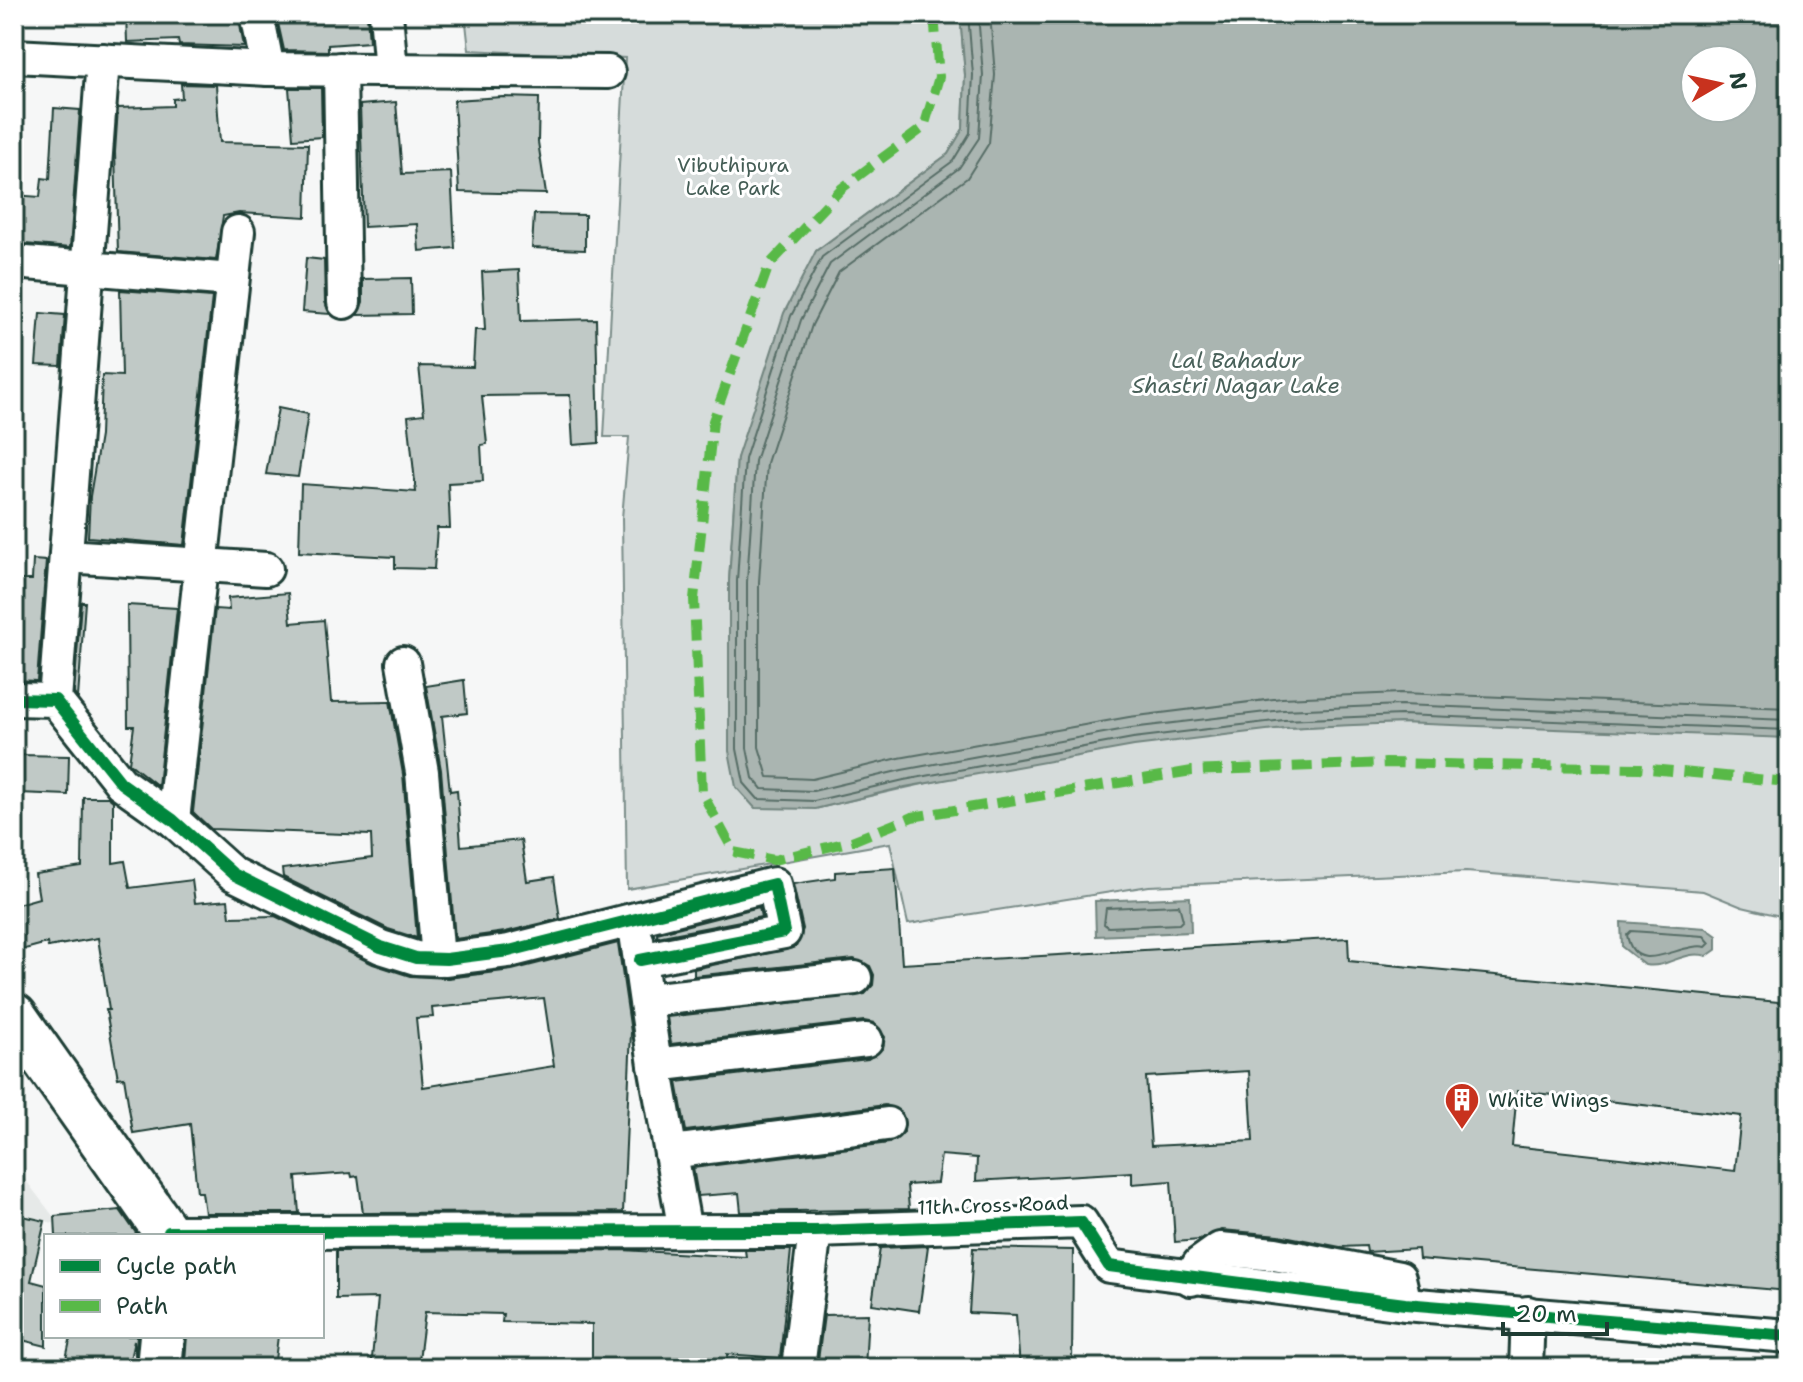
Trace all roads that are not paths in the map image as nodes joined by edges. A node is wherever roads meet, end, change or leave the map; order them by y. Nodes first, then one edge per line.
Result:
1 (257, 14) edge
2 (386, 14) edge
3 (14, 56) edge
4 (103, 60) junction
5 (268, 69) junction
6 (340, 69) junction
7 (391, 70) junction
8 (608, 72) dead end
9 (238, 232) dead end
10 (14, 262) edge
11 (88, 268) junction
12 (232, 280) junction
13 (344, 302) dead end
14 (66, 556) junction
15 (203, 567) junction
16 (266, 569) dead end
17 (403, 663) dead end
18 (14, 699) edge
19 (55, 700) junction
20 (173, 820) junction
21 (634, 917) junction
22 (438, 959) junction
23 (640, 960) junction
24 (855, 978) dead end
25 (646, 1000) junction
26 (14, 1016) edge
27 (866, 1040) dead end
28 (655, 1065) junction
29 (887, 1124) dead end
30 (671, 1152) junction
31 (685, 1231) junction
32 (815, 1231) junction
33 (169, 1234) edge
34 (1528, 1313) junction
35 (1789, 1336) edge
36 (162, 1338) edge
37 (159, 1368) edge
38 (798, 1368) edge
39 (1526, 1368) edge

1 - 5 street
2 - 7 street
3 - 4 street
4 - 5 street
4 - 11 street
5 - 6 street
6 - 7 street
6 - 13 street
7 - 8 street
9 - 12 street
10 - 11 street
11 - 12 street
11 - 14 street
12 - 15 street
14 - 15 street
14 - 19 street
15 - 16 street
15 - 20 street
17 - 22 street
18 - 19 street
19 - 20 street
20 - 22 street
21 - 22 street
21 - 23 street
21 - 23 street
23 - 25 street
24 - 25 street
25 - 28 street
26 - 33 street
27 - 28 street
28 - 30 street
29 - 30 street
30 - 31 street
31 - 32 street, 11th Cross Road
31 - 33 street, 11th Cross Road
32 - 34 street, 11th Cross Road
32 - 38 street
34 - 35 street, 11th Cross Road
34 - 39 street
36 - 37 street

